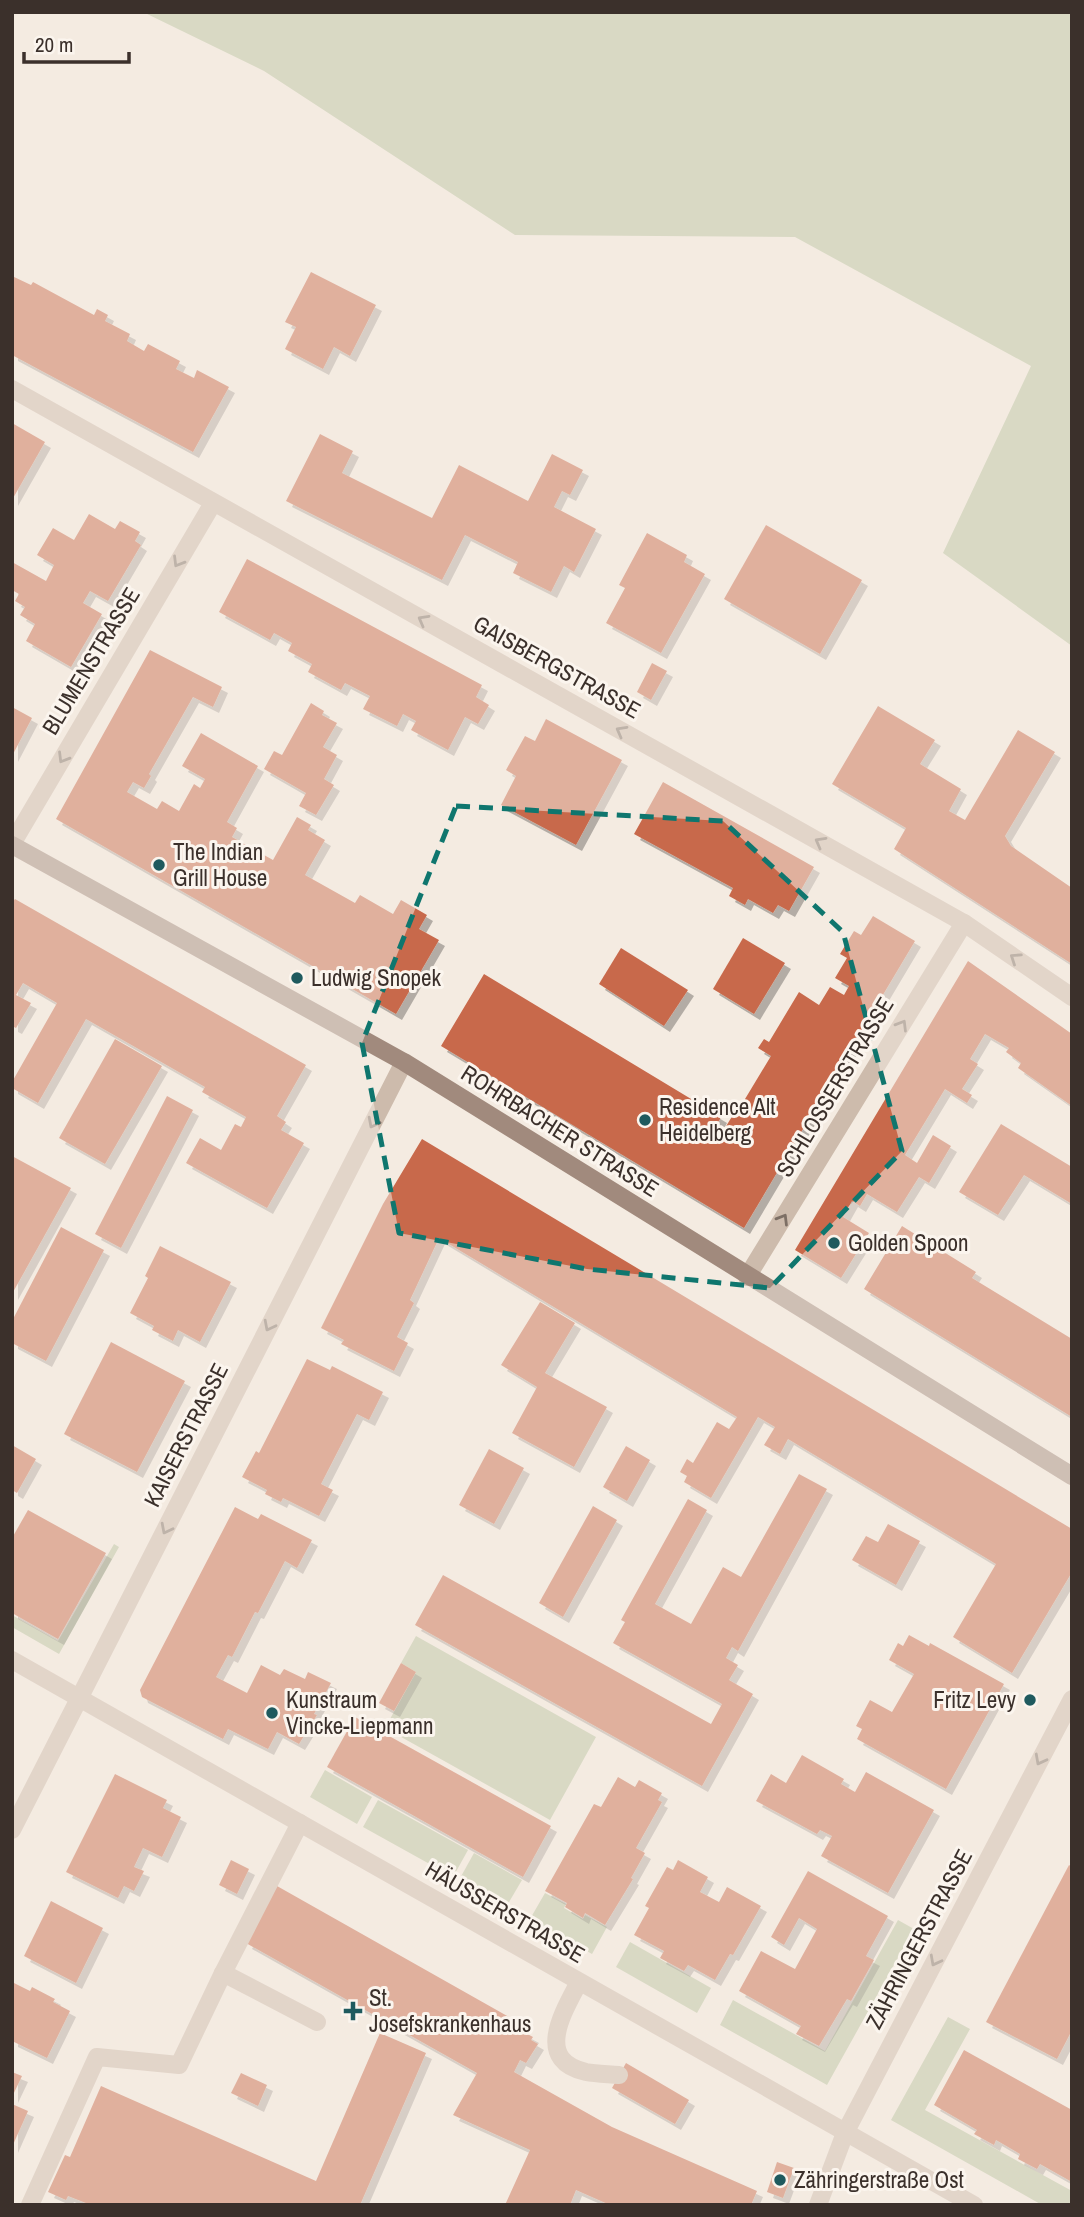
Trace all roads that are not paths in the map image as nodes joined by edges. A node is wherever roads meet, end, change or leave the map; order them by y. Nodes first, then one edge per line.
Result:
1 (12, 389) edge
2 (213, 503) junction
3 (12, 844) edge
4 (964, 923) junction
5 (1072, 997) edge
6 (404, 1062) junction
7 (747, 1277) junction
8 (1072, 1476) edge
9 (12, 1660) edge
10 (80, 1698) junction
11 (1072, 1699) edge
12 (300, 1823) junction
13 (12, 1830) edge
14 (223, 1973) junction
15 (579, 1982) junction
16 (317, 2022) dead end
17 (619, 2075) dead end
18 (845, 2133) junction
19 (30, 2205) edge
20 (818, 2205) edge
21 (974, 2205) edge

1 - 2 street, GAISBERGSTRASSE
2 -> 3 street, BLUMENSTRASSE
4 -> 2 street, GAISBERGSTRASSE
3 - 6 main road, ROHRBACHER STRASSE
5 -> 4 street, GAISBERGSTRASSE
7 -> 4 street, SCHLOSSERSTRASSE
6 - 7 main road, ROHRBACHER STRASSE
6 -> 10 street, KAISERSTRASSE
7 - 8 main road, ROHRBACHER STRASSE
9 - 10 street, HÄUSSERSTRASSE
10 - 12 street, HÄUSSERSTRASSE
10 - 13 street, KAISERSTRASSE
11 -> 18 street, ZÄHRINGERSTRASSE
12 - 14 street
12 - 15 street, HÄUSSERSTRASSE
14 - 16 street
14 - 19 street
15 - 17 street
15 - 18 street, HÄUSSERSTRASSE
18 - 20 street, ZÄHRINGERSTRASSE
18 - 21 street, HÄUSSERSTRASSE

